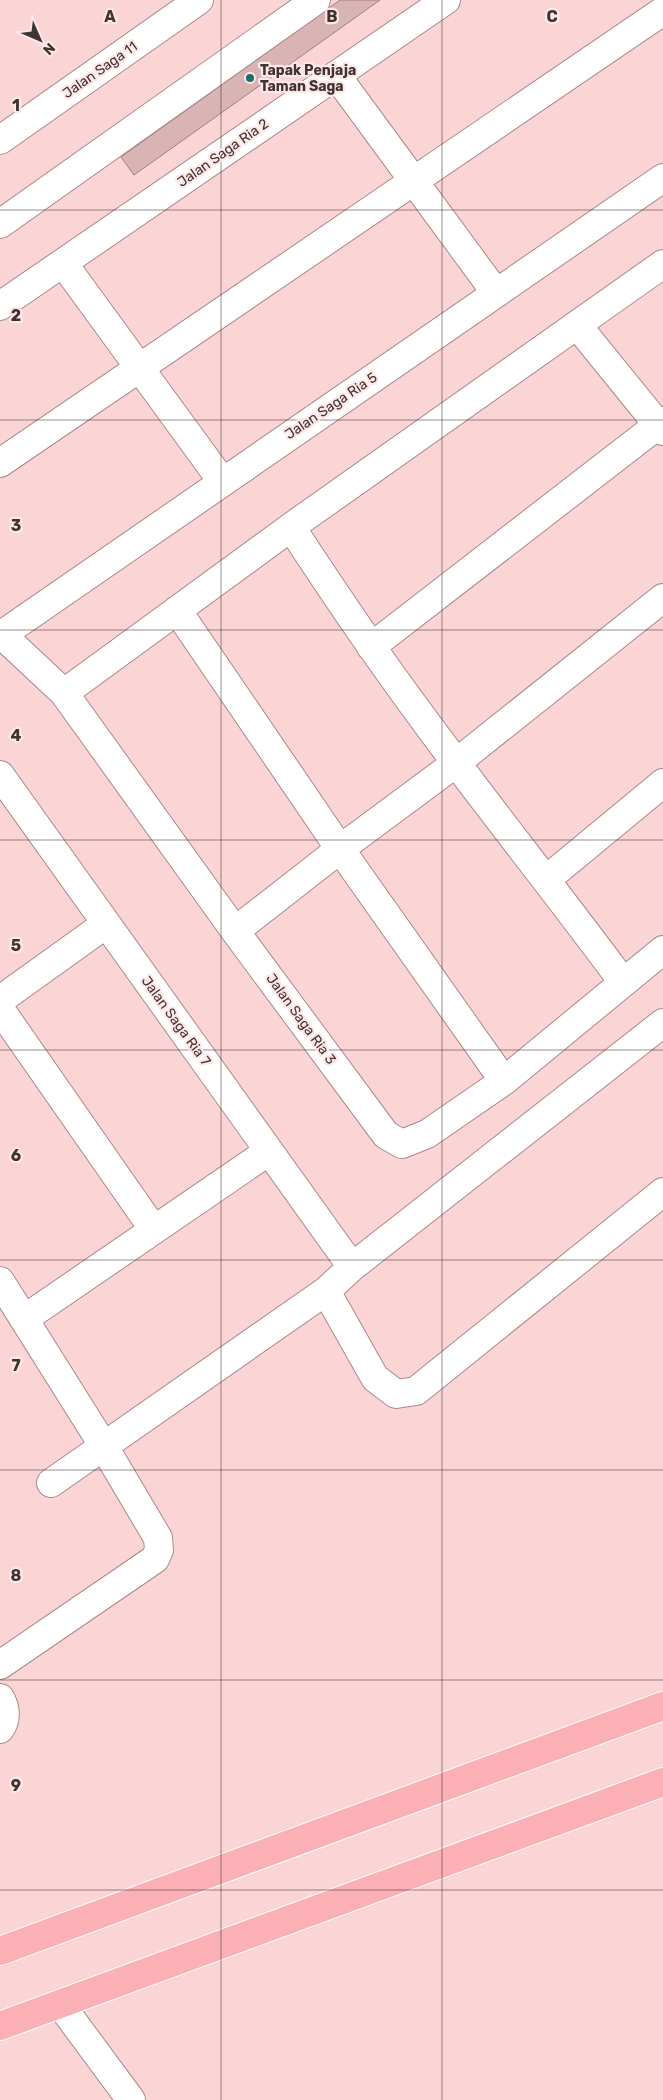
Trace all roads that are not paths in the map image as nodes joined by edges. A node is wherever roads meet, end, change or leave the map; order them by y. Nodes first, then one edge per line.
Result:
1 (199, 0) edge
2 (316, 0) edge
3 (446, 0) edge
4 (663, 11) edge
5 (336, 75) junction
6 (0, 140) edge
7 (663, 178) edge
8 (414, 180) junction
9 (0, 224) edge
10 (63, 263) junction
11 (663, 264) edge
12 (496, 293) junction
13 (0, 306) edge
14 (577, 325) junction
15 (139, 368) junction
16 (661, 426) edge
17 (0, 463) edge
18 (222, 481) junction
19 (291, 527) junction
20 (663, 598) edge
21 (177, 610) junction
22 (1, 635) edge
23 (371, 647) junction
24 (64, 693) junction
25 (456, 763) junction
26 (0, 775) edge
27 (663, 783) edge
28 (340, 849) junction
29 (547, 879) junction
30 (106, 924) junction
31 (235, 931) junction
32 (663, 950) edge
33 (624, 982) junction
34 (0, 1000) edge
35 (0, 1009) edge
36 (663, 1023) edge
37 (504, 1080) junction
38 (269, 1151) junction
39 (663, 1192) edge
40 (154, 1230) junction
41 (352, 1267) junction
42 (0, 1282) edge
43 (326, 1291) junction
44 (24, 1319) junction
45 (103, 1445) junction
46 (52, 1482) dead end
47 (0, 1665) edge
48 (0, 1698) edge
49 (663, 1706) edge
50 (0, 1729) edge
51 (663, 1782) edge
52 (0, 1951) edge
53 (60, 2004) junction
54 (0, 2026) edge
55 (130, 2100) edge

1 - 6 street, Jalan Saga 11
2 - 9 street
3 - 5 street, Jalan Saga Ria 2
4 - 8 street
5 - 8 street
5 - 10 street, Jalan Saga Ria 2
7 - 12 street, Jalan Saga Ria 5
8 - 12 street
8 - 15 street
10 - 13 street, Jalan Saga Ria 2
10 - 15 street
11 - 14 street
12 - 18 street, Jalan Saga Ria 5
14 - 16 street
14 - 19 street
15 - 17 street
15 - 18 street
16 - 23 street
18 - 22 street, Jalan Saga Ria 5
19 - 21 street
19 - 23 street
20 - 25 street
21 - 24 street
21 - 28 street
22 - 24 street, Jalan Saga Ria 3
23 - 25 street
24 - 31 street, Jalan Saga Ria 3
25 - 28 street
25 - 29 street
26 - 30 street, Jalan Saga Ria 7
27 - 29 street
28 - 31 street
28 - 37 street
29 - 33 street
30 - 34 street
30 - 38 street, Jalan Saga Ria 7
31 - 37 street, Jalan Saga Ria 3
32 - 33 street, Jalan Saga Ria 3
33 - 37 street, Jalan Saga Ria 3
35 - 40 street
36 - 41 street
38 - 40 street
38 - 41 street, Jalan Saga Ria 7
39 - 43 street
40 - 44 street
41 - 43 street
42 - 44 street
43 - 45 street
44 - 45 street
45 - 46 street
45 - 47 street
48 - 50 street
49 - 52 main road
51 - 53 main road
53 - 54 main road
53 - 55 street

